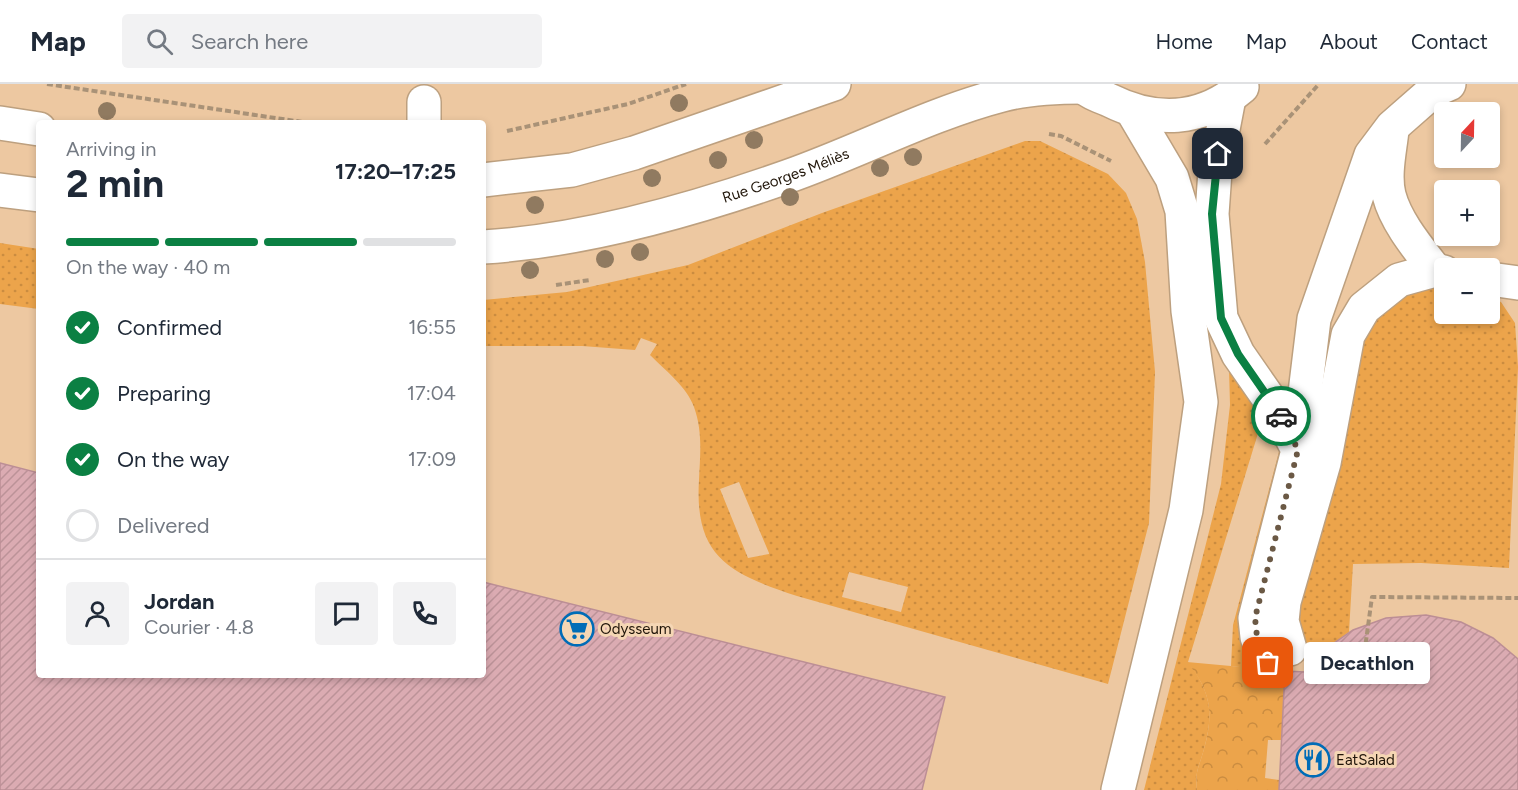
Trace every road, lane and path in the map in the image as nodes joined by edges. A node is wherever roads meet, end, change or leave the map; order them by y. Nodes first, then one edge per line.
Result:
1 (47, 84) edge
2 (686, 84) edge
3 (834, 84) edge
4 (1449, 84) edge
5 (1082, 86) edge
6 (1237, 91) edge
7 (1133, 112) junction
8 (289, 120) edge
9 (0, 123) edge
10 (1392, 127) junction
11 (36, 129) edge
12 (504, 131) dead end
13 (1041, 132) dead end
14 (1114, 163) dead end
15 (486, 180) edge
16 (0, 190) edge
17 (36, 195) edge
18 (486, 247) edge
19 (1434, 264) edge
20 (1434, 272) edge
21 (599, 278) dead end
22 (1500, 281) edge
23 (1518, 284) edge
24 (546, 286) dead end
25 (1298, 450) junction
26 (1518, 598) edge
27 (1362, 670) dead end
28 (1118, 790) edge

1 - 8 path
2 - 12 path
3 - 15 street
4 - 10 street
5 - 7 street
5 - 18 street, Rue Georges Méliès
6 - 7 street
6 - 25 street
7 - 28 street
9 - 11 street
10 - 19 street
10 - 25 street
13 - 14 path
16 - 17 street
20 - 25 street
21 - 24 path
22 - 23 street
26 - 27 path

